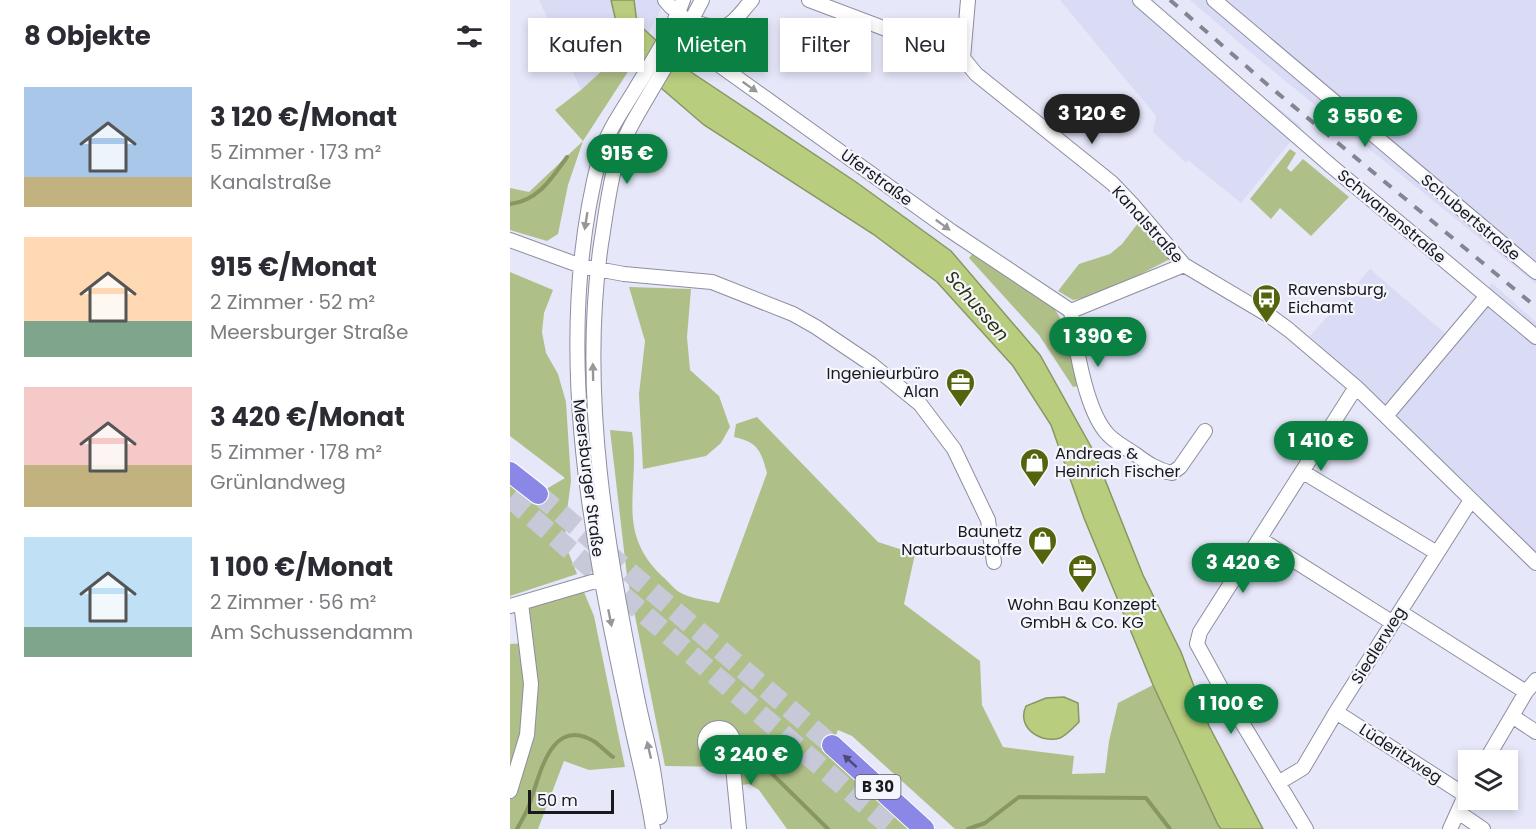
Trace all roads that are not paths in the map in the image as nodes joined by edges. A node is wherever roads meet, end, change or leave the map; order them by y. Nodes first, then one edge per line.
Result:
1 (665, 0) edge
2 (683, 0) edge
3 (702, 0) edge
4 (752, 0) edge
5 (809, 0) edge
6 (968, 0) edge
7 (1140, 0) edge
8 (1214, 0) edge
9 (678, 14) junction
10 (685, 18) edge
11 (693, 18) edge
12 (735, 18) edge
13 (966, 18) edge
14 (883, 28) edge
15 (967, 63) edge
16 (662, 72) edge
17 (729, 72) edge
18 (510, 240) edge
19 (1184, 265) junction
20 (581, 266) junction
21 (598, 270) junction
22 (1536, 272) edge
23 (1487, 296) junction
24 (1071, 311) junction
25 (1536, 337) edge
26 (1356, 387) junction
27 (1386, 416) junction
28 (1205, 431) dead end
29 (510, 472) edge
30 (1303, 472) junction
31 (538, 494) tunnel mouth
32 (1471, 500) junction
33 (1260, 539) junction
34 (1437, 553) junction
35 (994, 562) dead end
36 (1536, 563) edge
37 (608, 577) junction
38 (515, 604) edge
39 (1396, 618) junction
40 (1536, 680) edge
41 (1526, 692) junction
42 (1336, 712) junction
43 (1512, 717) junction
44 (1536, 732) edge
45 (832, 745) tunnel mouth
46 (1492, 750) edge
47 (726, 754) dead end
48 (1278, 783) junction
49 (1458, 787) edge
50 (510, 792) edge
51 (1458, 812) joint
52 (653, 829) edge
53 (662, 829) edge
54 (739, 829) edge
55 (924, 829) edge
56 (1306, 829) edge
57 (1450, 829) edge
58 (1483, 829) edge

1 - 9 street
2 - 9 street, Meersburger Straße
3 - 11 street, Meersburger Straße
4 - 12 street
5 - 14 street
6 - 13 street
7 - 23 street, Schwanenstraße
8 - 22 street, Schubertstraße
9 - 10 street
9 -> 20 street, Meersburger Straße
15 - 19 street, Kanalstraße
16 - 21 street, Meersburger Straße
17 -> 24 street, Uferstraße
18 - 20 street
19 - 24 street
19 - 26 street, Kanalstraße
20 - 21 street
20 - 37 street, Meersburger Straße
21 - 35 street
37 -> 21 street, Meersburger Straße
23 - 25 street, Schwanenstraße
23 - 27 street
24 - 28 street
26 - 27 street, Kanalstraße
26 - 30 street
27 - 32 street, Kanalstraße
29 - 31 highway
30 - 33 street
30 - 34 street
32 - 34 street, Siedlerweg
32 - 36 street, Kanalstraße
33 - 39 street
33 - 48 street
34 - 39 street, Siedlerweg
37 - 38 street
37 -> 52 street, Meersburger Straße
53 -> 37 street, Meersburger Straße
38 - 50 street
39 - 41 street
39 - 42 street, Siedlerweg
40 - 41 street
41 - 43 street
42 - 48 street, Siedlerweg
42 - 49 street, Lüderitzweg
43 - 44 street
43 - 46 street
55 -> 45 highway, B 30
47 - 54 street
48 - 56 street
51 - 57 street
51 - 58 street

